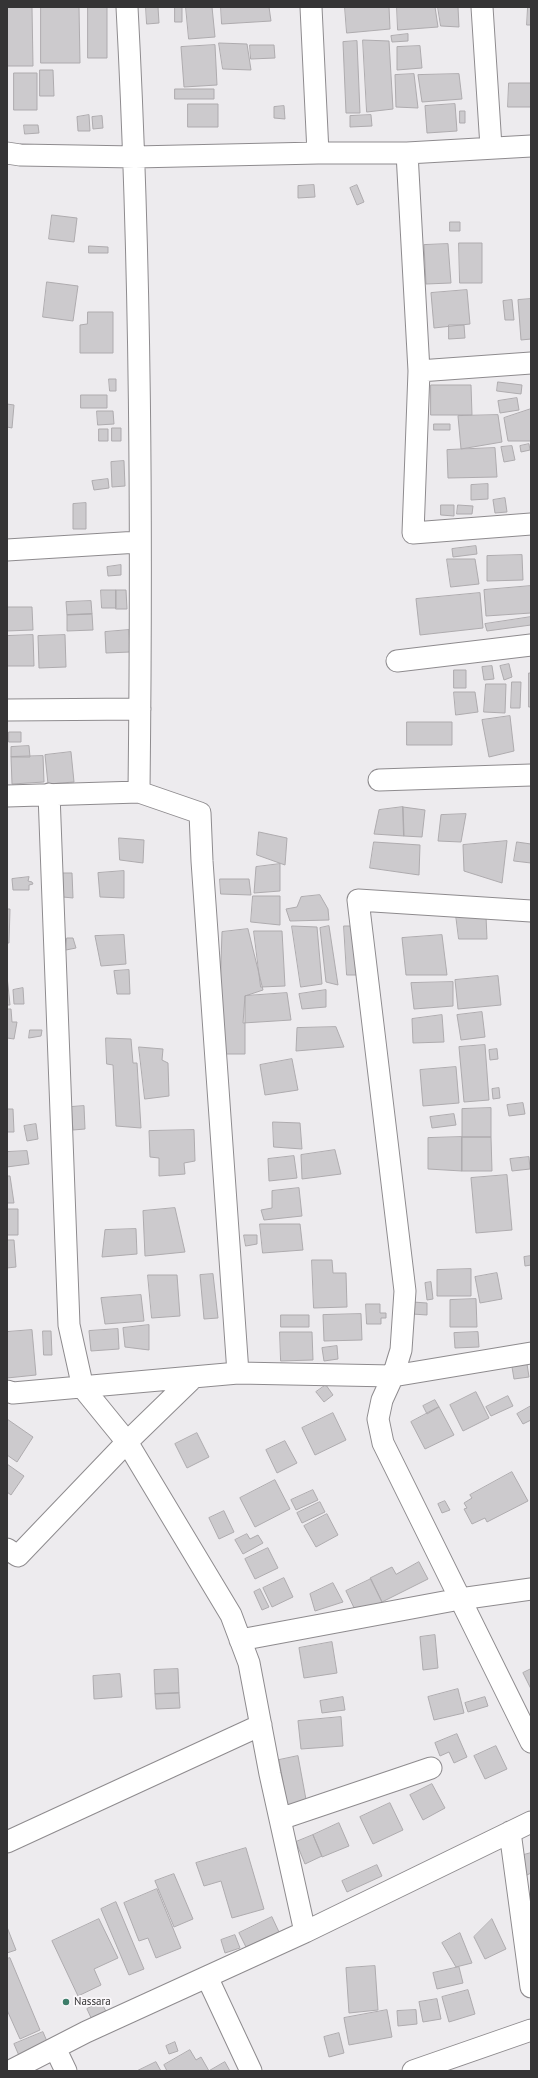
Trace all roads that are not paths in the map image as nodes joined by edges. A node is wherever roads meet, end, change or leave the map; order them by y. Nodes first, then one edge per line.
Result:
1 (126, 7) edge
2 (311, 7) edge
3 (482, 7) edge
4 (531, 146) edge
5 (491, 147) junction
6 (318, 152) junction
7 (407, 153) junction
8 (7, 157) edge
9 (135, 157) junction
10 (531, 363) edge
11 (419, 371) junction
12 (531, 524) edge
13 (139, 542) junction
14 (7, 550) edge
15 (531, 645) edge
16 (397, 661) dead end
17 (140, 709) junction
18 (7, 710) edge
19 (531, 775) edge
20 (379, 780) dead end
21 (139, 792) junction
22 (49, 794) junction
23 (7, 796) edge
24 (531, 912) edge
25 (531, 1353) edge
26 (238, 1373) junction
27 (393, 1376) junction
28 (194, 1377) junction
29 (83, 1388) junction
30 (7, 1391) edge
31 (127, 1442) junction
32 (7, 1549) edge
33 (531, 1589) edge
34 (460, 1599) junction
35 (240, 1640) junction
36 (261, 1725) junction
37 (531, 1742) edge
38 (431, 1768) dead end
39 (280, 1819) junction
40 (531, 1822) edge
41 (510, 1832) junction
42 (7, 1842) edge
43 (305, 1932) junction
44 (207, 1977) junction
45 (531, 1987) edge
46 (531, 2030) edge
47 (55, 2048) junction
48 (10, 2071) edge
49 (66, 2071) edge
50 (251, 2071) edge
51 (413, 2071) edge

1 - 9 street
2 - 6 street
3 - 5 street
4 - 5 street
5 - 7 street
6 - 7 street
6 - 9 street
7 - 11 street
8 - 9 street
9 - 13 street
10 - 11 street
11 - 12 street
13 - 14 street
13 - 17 street
15 - 16 street
17 - 18 street
17 - 21 street
19 - 20 street
21 - 22 street
21 - 26 street
22 - 23 street
22 - 29 street
24 - 27 street
25 - 27 street
26 - 27 street
26 - 28 street
27 - 34 street
28 - 29 street
28 - 31 street
29 - 30 street
29 - 31 street
31 - 32 street
31 - 35 street
33 - 34 street
34 - 35 street
34 - 37 street
35 - 36 street
36 - 39 street
36 - 42 street
38 - 39 street
39 - 43 street
40 - 41 street
41 - 43 street
41 - 45 street
43 - 44 street
44 - 47 street
44 - 50 street
46 - 51 street
47 - 48 street
47 - 49 street

